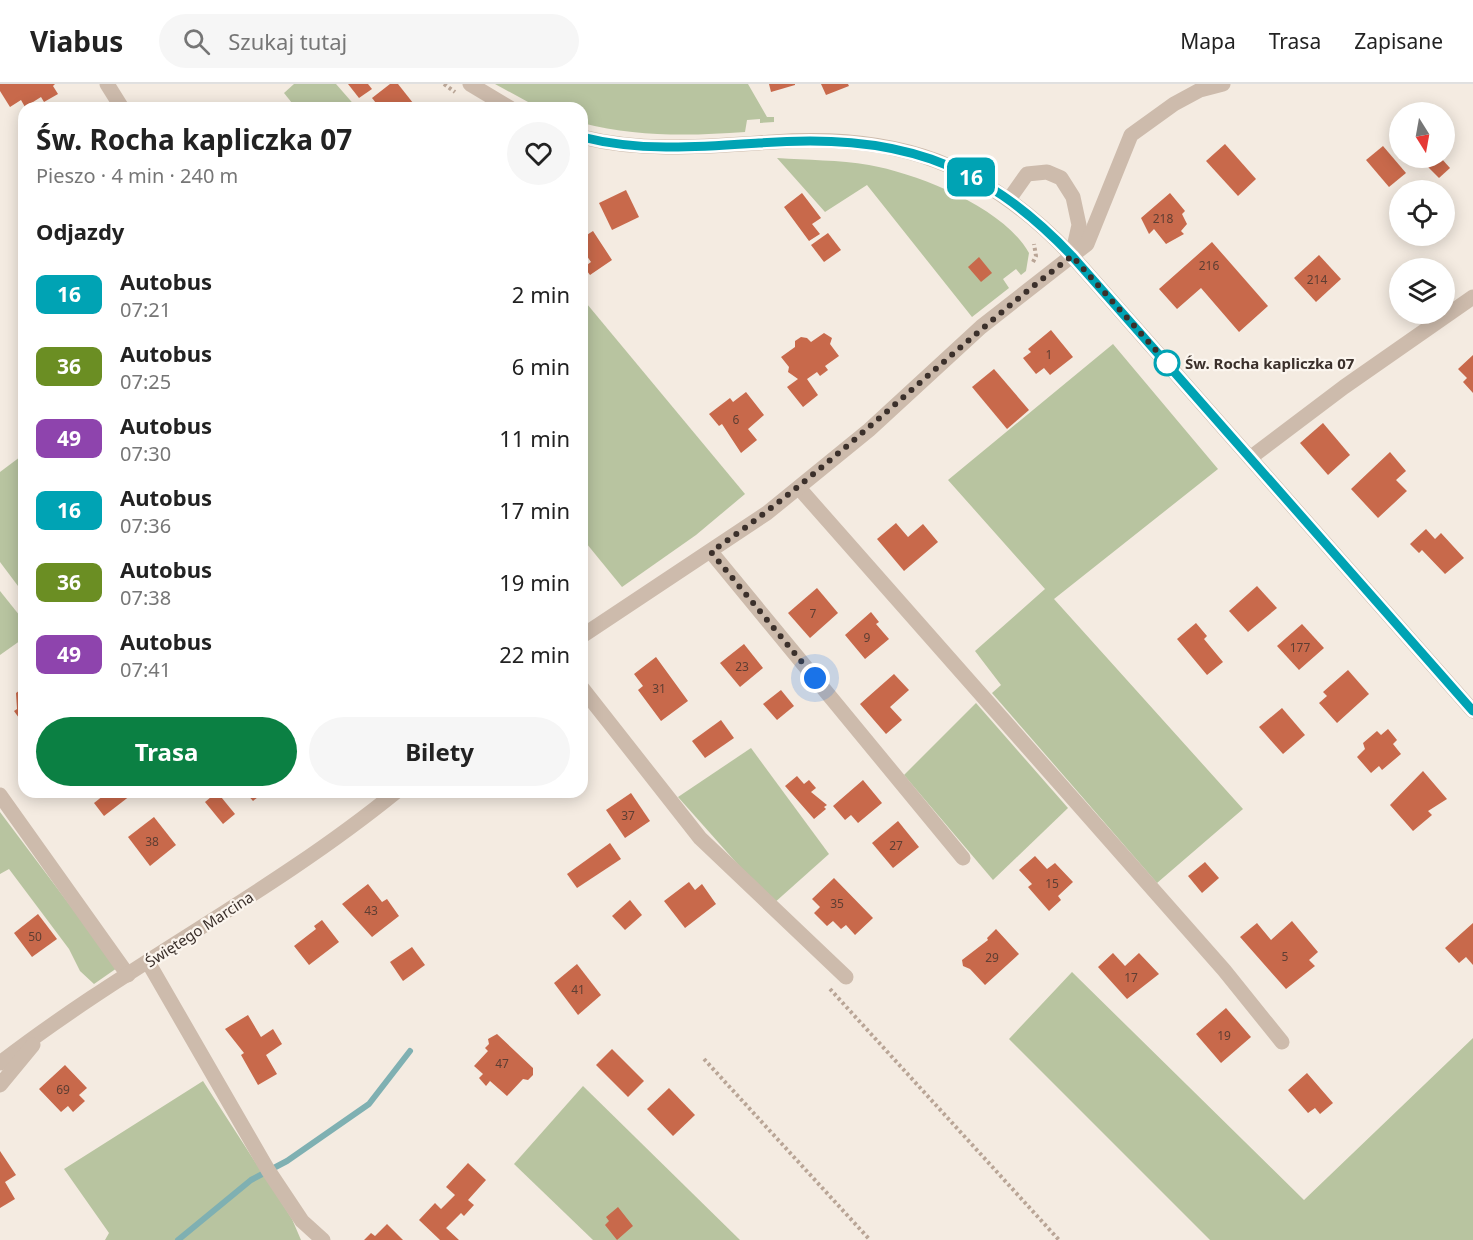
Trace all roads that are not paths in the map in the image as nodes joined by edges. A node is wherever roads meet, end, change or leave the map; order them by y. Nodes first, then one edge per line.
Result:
1 (107, 84) edge
2 (470, 84) edge
3 (1223, 84) edge
4 (118, 102) edge
5 (500, 102) edge
6 (588, 138) edge
7 (1010, 198) junction
8 (1072, 256) junction
9 (1473, 297) edge
10 (1250, 458) junction
11 (799, 488) junction
12 (711, 552) junction
13 (588, 632) edge
14 (588, 695) edge
15 (1473, 711) edge
16 (0, 795) edge
17 (388, 798) edge
18 (963, 858) dead end
19 (148, 962) junction
20 (128, 975) junction
21 (846, 977) dead end
22 (49, 1027) junction
23 (1282, 1042) dead end
24 (0, 1063) edge
25 (0, 1085) edge
26 (323, 1240) edge

1 - 4 street
2 - 5 street
3 - 8 street
6 - 7 street
7 - 8 street
7 - 8 street
8 - 10 street
8 - 11 street
9 - 10 street
10 - 15 street
11 - 12 street
11 - 23 street
12 - 13 street
12 - 18 street
14 - 21 street
16 - 20 street
17 - 19 street, Świętego Marcina
19 - 20 street, Świętego Marcina
19 - 26 street
20 - 22 street, Świętego Marcina
22 - 24 street, Świętego Marcina
22 - 25 street

